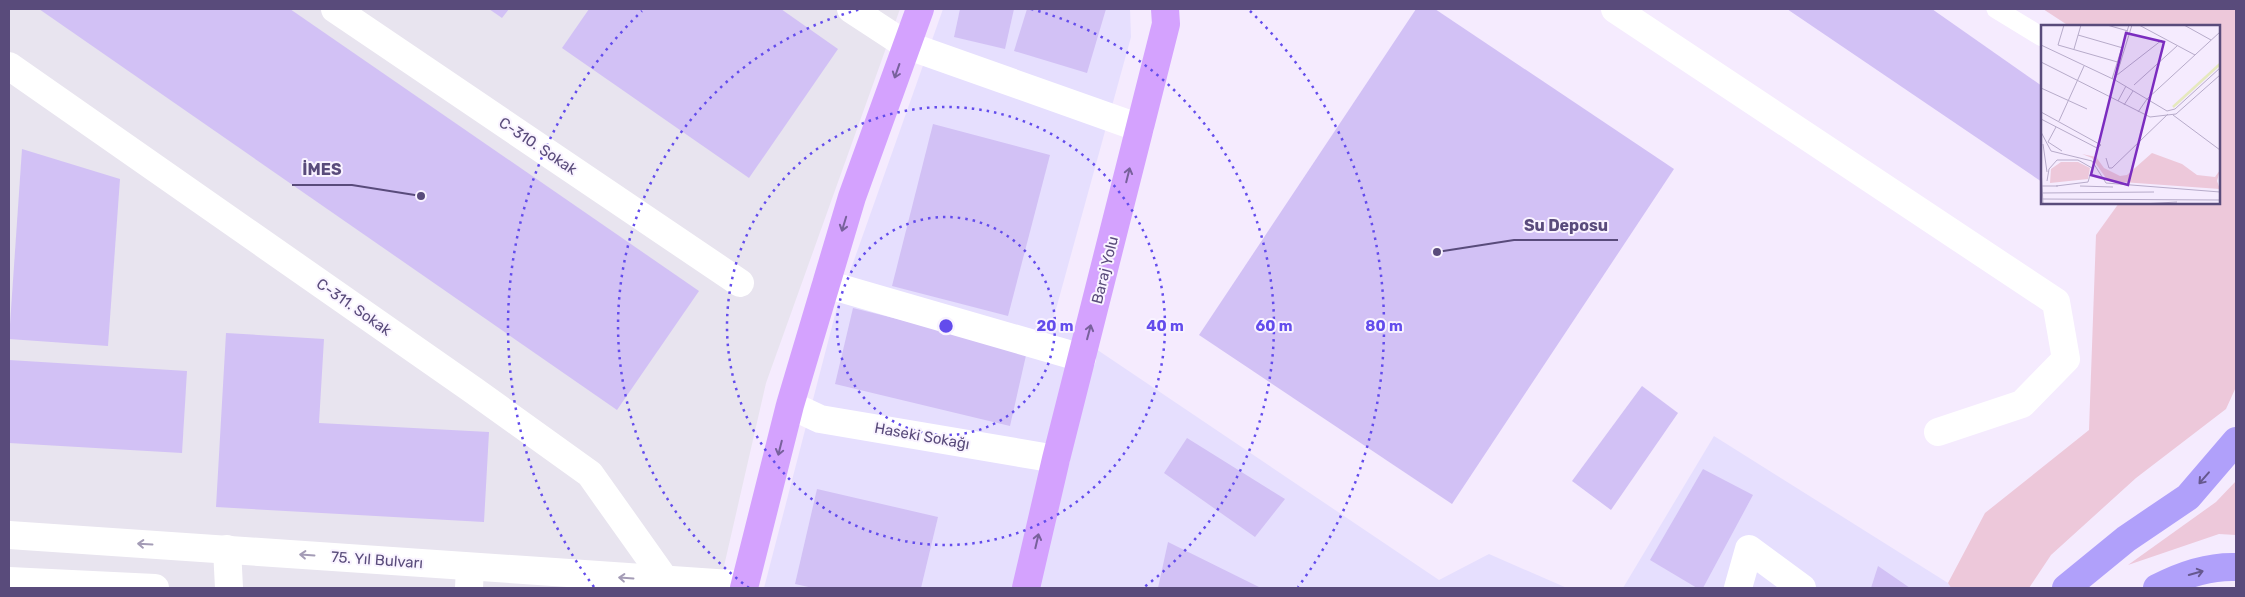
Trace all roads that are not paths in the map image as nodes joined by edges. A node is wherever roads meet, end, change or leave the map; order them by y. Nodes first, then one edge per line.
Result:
1 (335, 9) edge
2 (851, 9) edge
3 (920, 9) edge
4 (1165, 9) edge
5 (1615, 9) edge
6 (1996, 9) edge
7 (2041, 36) edge
8 (906, 45) junction
9 (9, 66) edge
10 (1140, 128) junction
11 (740, 282) dead end
12 (826, 284) junction
13 (1082, 358) junction
14 (790, 405) junction
15 (1938, 432) dead end
16 (2236, 441) edge
17 (1056, 459) junction
18 (9, 535) edge
19 (227, 549) junction
20 (2236, 567) edge
21 (469, 578) edge
22 (9, 581) edge
23 (666, 581) junction
24 (745, 587) edge
25 (155, 588) edge
26 (229, 588) edge
27 (1026, 588) edge
28 (1738, 588) edge
29 (1802, 588) edge
30 (2066, 588) edge
31 (2157, 588) edge

1 - 11 street, C-310. Sokak
2 - 8 street
3 - 8 main road
4 - 10 main road, Baraj Yolu
5 - 15 street
6 - 7 lane
8 - 10 street
8 -> 12 main road
9 - 23 street, C-311. Sokak
13 -> 10 main road, Baraj Yolu
12 - 13 street
12 - 14 main road
13 - 17 main road, Baraj Yolu
14 - 17 street, Haseki Sokağı
14 -> 24 main road
16 -> 30 highway
27 -> 17 main road, Baraj Yolu
19 -> 18 street, 75. Yıl Bulvarı
21 -> 19 street, 75. Yıl Bulvarı
19 - 26 street
31 -> 20 highway
23 -> 21 street, 75. Yıl Bulvarı
22 - 25 street
23 - 24 street, 75. Yıl Bulvarı
28 - 29 street

